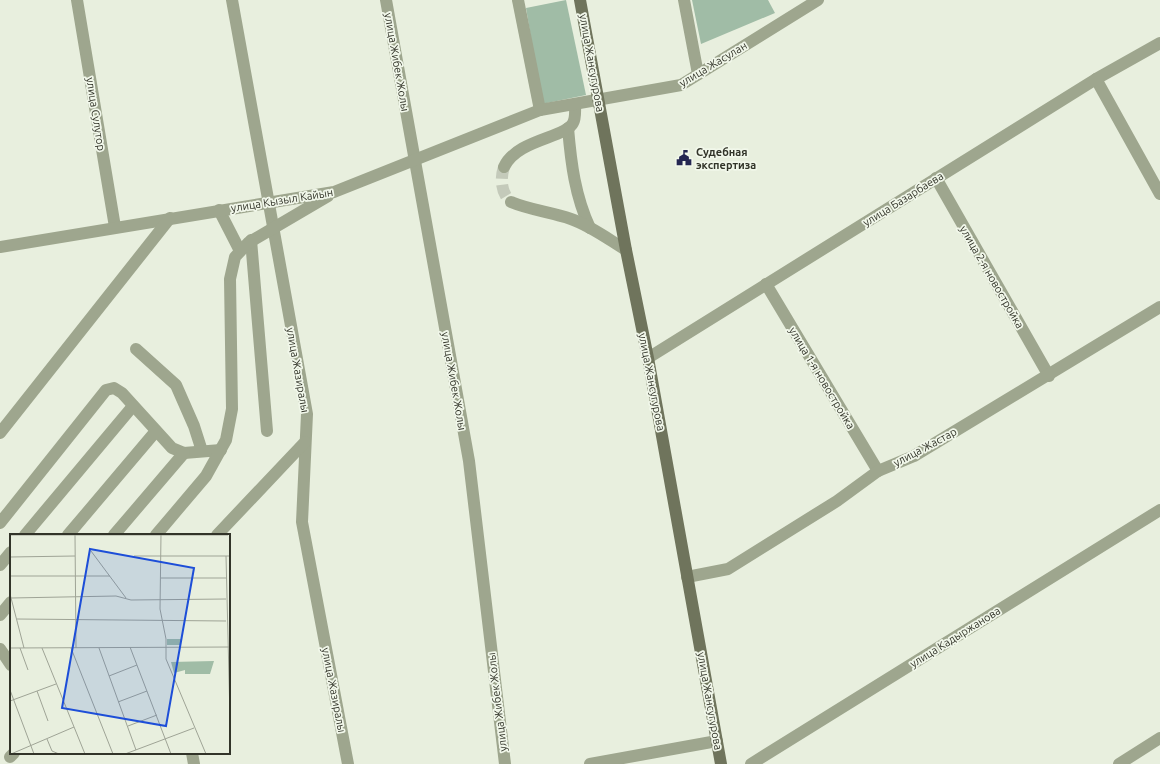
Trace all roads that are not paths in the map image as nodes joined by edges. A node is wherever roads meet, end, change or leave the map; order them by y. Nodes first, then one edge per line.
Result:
1 (78, 0) edge
2 (232, 0) edge
3 (386, 0) edge
4 (518, 0) edge
5 (580, 0) edge
6 (684, 0) edge
7 (818, 0) edge
8 (1160, 43) edge
9 (698, 74) junction
10 (1096, 79) junction
11 (598, 100) junction
12 (575, 104) junction
13 (540, 110) junction
14 (568, 128) junction
15 (414, 161) junction
16 (504, 167) tunnel mouth
17 (936, 178) junction
18 (334, 192) junction
19 (1160, 194) edge
20 (268, 202) junction
21 (511, 202) tunnel mouth
22 (219, 210) junction
23 (170, 218) junction
24 (116, 227) junction
25 (273, 228) junction
26 (590, 228) junction
27 (251, 240) junction
28 (0, 247) edge
29 (626, 250) junction
30 (240, 251) junction
31 (766, 284) junction
32 (1160, 307) edge
33 (136, 349) dead end
34 (648, 358) junction
35 (1049, 376) junction
36 (134, 406) junction
37 (156, 431) junction
38 (267, 431) dead end
39 (0, 433) edge
40 (305, 442) junction
41 (220, 450) junction
42 (202, 451) junction
43 (184, 453) junction
44 (878, 471) junction
45 (1160, 510) edge
46 (0, 523) edge
47 (26, 534) edge
48 (69, 534) edge
49 (115, 534) edge
50 (157, 534) edge
51 (218, 534) edge
52 (10, 553) edge
53 (0, 565) edge
54 (687, 577) junction
55 (10, 603) edge
56 (0, 615) edge
57 (0, 649) edge
58 (10, 660) edge
59 (1160, 738) edge
60 (717, 741) junction
61 (192, 754) edge
62 (658, 758) edge
63 (194, 764) edge
64 (348, 764) edge
65 (505, 764) edge
66 (590, 764) edge
67 (721, 764) edge
68 (751, 764) edge
69 (1119, 764) edge

1 - 24 street, улица Сулутор
2 - 20 street, улица Жазиралы
3 - 15 street, улица Жибек Жолы
4 - 13 street
5 - 11 main road, улица Жансугурова
6 - 9 street
7 - 9 street, улица Жасулан
8 - 10 street, улица Базарбаева
9 - 11 street, улица Жасулан
10 - 17 street, улица Базарбаева
10 - 19 street
11 - 12 street, улица Кызыл Кайын
11 - 29 main road, улица Жансугурова
12 - 13 street, улица Кызыл Кайын
12 - 14 street
13 - 15 street, улица Кызыл Кайын
14 - 16 street
14 - 26 street
15 - 18 street, улица Кызыл Кайын
15 - 65 street, улица Жибек Жолы
17 - 31 street, улица Базарбаева
17 - 35 street, улица 2-я новостройка
18 - 20 street, улица Кызыл Кайын
18 - 25 street
20 - 22 street, улица Кызыл Кайын
20 - 25 street, улица Жазиралы
21 - 26 street
22 - 23 street, улица Кызыл Кайын
22 - 30 street
23 - 24 street, улица Кызыл Кайын
23 - 39 street
24 - 28 street, улица Кызыл Кайын
25 - 27 street
25 - 40 street, улица Жазиралы
26 - 29 street
27 - 30 street
27 - 38 street
29 - 34 main road, улица Жансугурова
30 - 41 street
31 - 34 street, улица Базарбаева
31 - 44 street, улица 1-я новостройка
32 - 35 street, улица Жастар
33 - 42 street
34 - 54 main road, улица Жансугурова
35 - 44 street, улица Жастар
36 - 37 street
36 - 46 street
36 - 47 street
37 - 43 street
37 - 48 street
40 - 51 street
40 - 64 street, улица Жазиралы
41 - 42 street
41 - 50 street
42 - 43 street
43 - 49 street
44 - 54 street, улица Жастар
45 - 68 street, улица Кадыржанова
52 - 53 street
54 - 60 main road, улица Жансугурова
55 - 56 street
57 - 58 street
59 - 69 street
60 - 62 street
60 - 67 main road, улица Жансугурова
61 - 63 street
62 - 66 street

